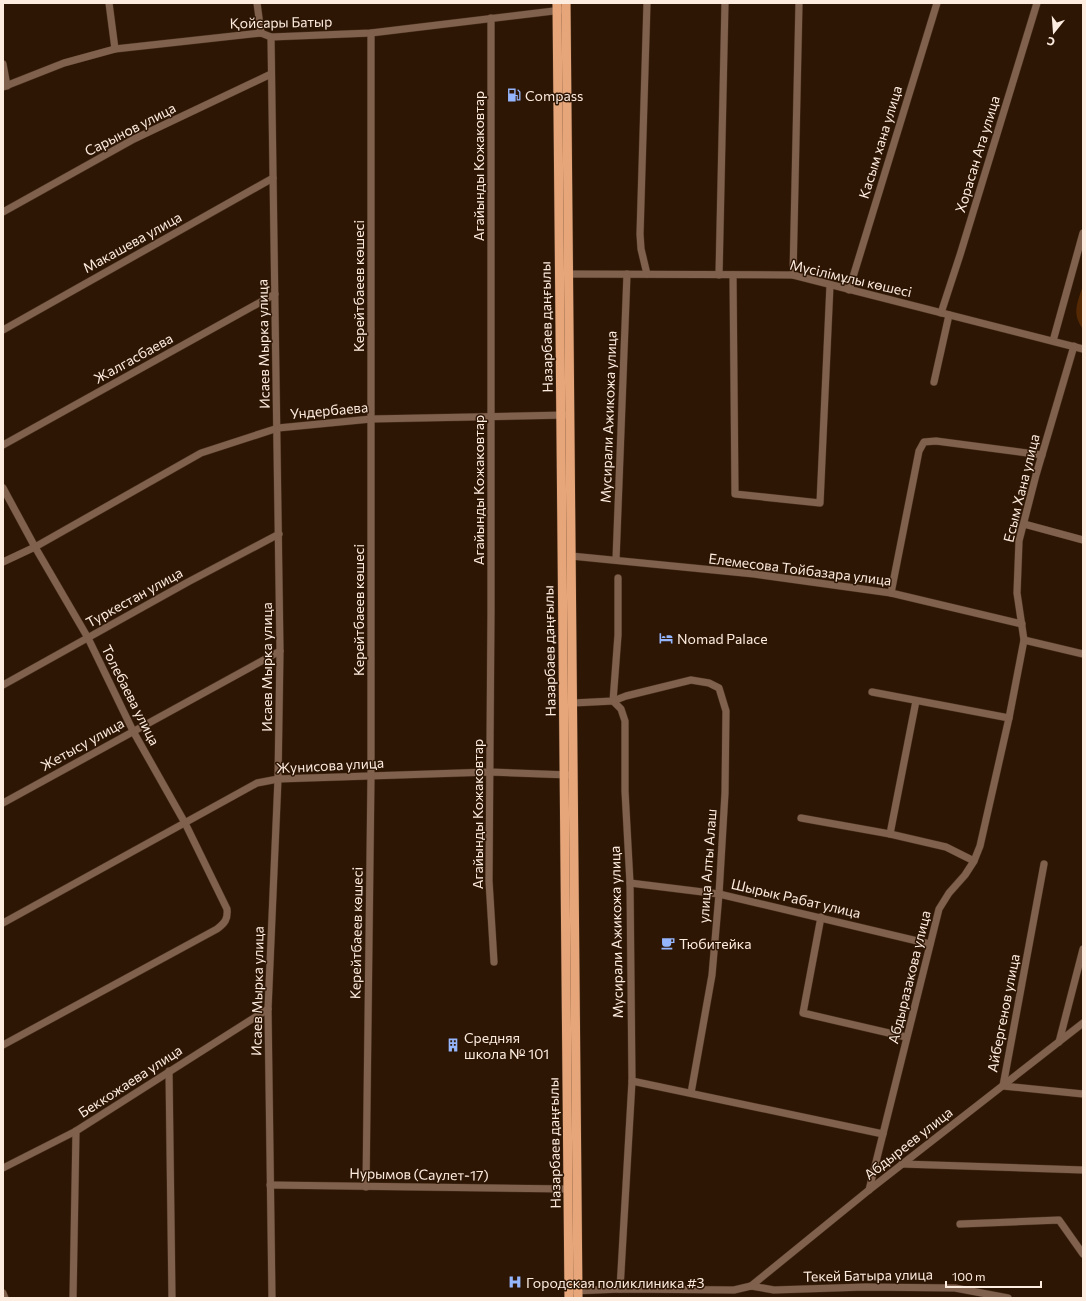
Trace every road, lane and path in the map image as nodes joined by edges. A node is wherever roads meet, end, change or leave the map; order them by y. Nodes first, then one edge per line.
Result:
1 (109, 3) edge
2 (257, 3) edge
3 (647, 3) edge
4 (725, 3) edge
5 (799, 3) edge
6 (936, 3) edge
7 (1037, 3) edge
8 (562, 7) edge
9 (491, 18) junction
10 (261, 33) junction
11 (371, 33) junction
12 (271, 36) junction
13 (115, 49) junction
14 (3, 64) edge
15 (271, 74) junction
16 (5, 86) edge
17 (273, 178) junction
18 (3, 212) edge
19 (1083, 233) edge
20 (564, 274) junction
21 (627, 274) junction
22 (646, 274) junction
23 (720, 275) junction
24 (733, 275) junction
25 (793, 275) junction
26 (830, 285) junction
27 (849, 290) junction
28 (275, 294) junction
29 (941, 313) junction
30 (949, 315) junction
31 (3, 330) edge
32 (1053, 341) junction
33 (1074, 346) junction
34 (1083, 349) edge
35 (934, 382) dead end
36 (566, 415) junction
37 (491, 417) junction
38 (371, 419) junction
39 (278, 428) junction
40 (3, 445) edge
41 (1042, 455) junction
42 (3, 488) edge
43 (1024, 524) junction
44 (279, 534) junction
45 (1083, 540) edge
46 (35, 547) junction
47 (571, 556) junction
48 (616, 560) junction
49 (3, 562) edge
50 (618, 578) dead end
51 (891, 593) junction
52 (1022, 624) junction
53 (88, 638) junction
54 (1024, 640) junction
55 (280, 651) junction
56 (1083, 654) edge
57 (3, 685) edge
58 (872, 692) dead end
59 (916, 701) junction
60 (613, 702) junction
61 (573, 703) junction
62 (1008, 718) junction
63 (133, 731) junction
64 (490, 772) junction
65 (569, 775) junction
66 (372, 776) junction
67 (278, 779) junction
68 (3, 803) edge
69 (801, 818) dead end
70 (185, 823) junction
71 (890, 834) junction
72 (974, 862) junction
73 (1044, 864) dead end
74 (630, 883) junction
75 (719, 894) junction
76 (821, 917) junction
77 (3, 923) edge
78 (930, 944) junction
79 (1083, 948) edge
80 (494, 962) dead end
81 (268, 1009) junction
82 (1083, 1023) edge
83 (906, 1037) junction
84 (1059, 1042) junction
85 (3, 1045) edge
86 (169, 1071) junction
87 (632, 1081) junction
88 (1003, 1086) junction
89 (691, 1093) junction
90 (1083, 1094) edge
91 (76, 1131) junction
92 (883, 1134) junction
93 (902, 1164) junction
94 (3, 1168) edge
95 (1083, 1170) edge
96 (270, 1185) junction
97 (366, 1187) junction
98 (568, 1189) junction
99 (868, 1190) junction
100 (960, 1224) dead end
101 (1083, 1254) edge
102 (751, 1286) junction
103 (620, 1289) junction
104 (3, 1293) edge
105 (574, 1294) edge
106 (5, 1298) edge
107 (74, 1298) edge
108 (172, 1298) edge
109 (272, 1298) edge
110 (1008, 1298) edge

1 - 13 street
2 - 10 street
3 - 22 street
4 - 23 street
5 - 25 street
6 - 27 street, Касым хана улица
7 - 29 street, Хорасан Ата улица
8 - 9 street, Қойсары Батыр
8 - 20 main road, Назарбаев даңғылы
9 - 11 street, Қойсары Батыр
9 - 37 street, Агайынды Кожаковтар
10 - 12 street, Қойсары Батыр
10 - 13 street, Қойсары Батыр
11 - 12 street, Қойсары Батыр
11 - 38 street, Керейтбаеев көшесі
12 - 15 street, Исаев Мырка улица
13 - 16 street, Қойсары Батыр
14 - 16 street
15 - 17 street, Исаев Мырка улица
15 - 18 street, Сарынов улица
17 - 28 street, Исаев Мырка улица
17 - 31 street, Макашева улица
19 - 32 street
20 - 21 street, Мүсілімұлы көшесі
20 - 36 main road, Назарбаев даңғылы
21 - 22 street, Мүсілімұлы көшесі
21 - 48 street, Мусирали Ажикожа улица
22 - 23 street, Мүсілімұлы көшесі
23 - 24 street, Мүсілімұлы көшесі
24 - 25 street, Мүсілімұлы көшесі
24 - 26 street
25 - 26 street, Мүсілімұлы көшесі
26 - 27 street, Мүсілімұлы көшесі
27 - 29 street, Мүсілімұлы көшесі
28 - 39 street, Исаев Мырка улица
28 - 40 street, Жалгасбаева
29 - 30 street, Мүсілімұлы көшесі
30 - 32 street, Мүсілімұлы көшесі
30 - 35 street
32 - 33 street, Мүсілімұлы көшесі
33 - 34 street, Мүсілімұлы көшесі
33 - 41 street, Есым Хана улица
36 - 37 street, Ундербаева
36 - 47 main road, Назарбаев даңғылы
36 - 65 main road, Назарбаев даңғылы
37 - 38 street, Ундербаева
37 - 64 street, Агайынды Кожаковтар
38 - 39 street, Ундербаева
38 - 66 street, Керейтбаеев көшесі
39 - 44 street, Исаев Мырка улица
39 - 46 street, Ундербаева
41 - 43 street, Есым Хана улица
41 - 51 street
42 - 46 street, Толебаева улица
43 - 45 street
43 - 52 street, Есым Хана улица
44 - 53 street, Туркестан улица
44 - 55 street, Исаев Мырка улица
46 - 49 street, Ундербаева
46 - 53 street, Толебаева улица
47 - 48 street, Елемесова Тойбазара улица
47 - 61 main road, Назарбаев даңғылы
48 - 51 street, Елемесова Тойбазара улица
50 - 60 street
51 - 52 street, Елемесова Тойбазара улица
52 - 54 street, Есым Хана улица
53 - 57 street, Туркестан улица
53 - 63 street, Толебаева улица
54 - 56 street
54 - 62 street, Абдыразакова улица
55 - 63 street, Жетысу улица
55 - 67 street, Исаев Мырка улица
58 - 59 street
59 - 62 street
59 - 71 street
60 - 61 street
60 - 74 street, Мусирали Ажикожа улица
60 - 75 street, улица Алты Алаш
61 - 65 main road, Назарбаев даңғылы
62 - 72 street, Абдыразакова улица
63 - 68 street, Жетысу улица
63 - 70 street, Толебаева улица
64 - 65 street, Жунисова улица
64 - 66 street, Жунисова улица
64 - 80 street, Агайынды Кожаковтар
65 - 98 main road, Назарбаев даңғылы
65 - 105 main road, Назарбаев даңғылы
66 - 67 street, Жунисова улица
66 - 97 street, Керейтбаеев көшесі
67 - 70 street, Жунисова улица
67 - 81 street, Исаев Мырка улица
69 - 71 street
70 - 77 street, Жунисова улица
70 - 85 street, Толебаева улица
71 - 72 street
72 - 78 street, Абдыразакова улица
73 - 88 street, Айбергенов улица
74 - 75 street, Шырык Рабат улица
74 - 87 street, Мусирали Ажикожа улица
75 - 76 street, Шырык Рабат улица
75 - 89 street, улица Алты Алаш
76 - 78 street, Шырык Рабат улица
76 - 83 street
78 - 83 street, Абдыразакова улица
79 - 84 street
81 - 86 street, Беккожаева улица
81 - 96 street, Исаев Мырка улица
82 - 84 street, Абдыреев улица
83 - 92 street, Абдыразакова улица
84 - 88 street, Абдыреев улица
86 - 91 street, Беккожаева улица
86 - 108 street
87 - 89 street
87 - 103 street, Мусирали Ажикожа улица
88 - 90 street, Айбергенов улица
88 - 93 street, Абдыреев улица
89 - 92 street
91 - 94 street, Беккожаева улица
91 - 107 street
92 - 99 street, Абдыразакова улица
93 - 95 street
93 - 99 street, Абдыреев улица
96 - 97 street, Нурымов (Саулет-17)
96 - 109 street, Исаев Мырка улица
97 - 98 street, Нурымов (Саулет-17)
98 - 105 main road, Назарбаев даңғылы
99 - 102 street, Абдыреев улица
100 - 101 street
102 - 103 street
102 - 110 street, Текей Батыра улица
103 - 105 street
104 - 106 street

